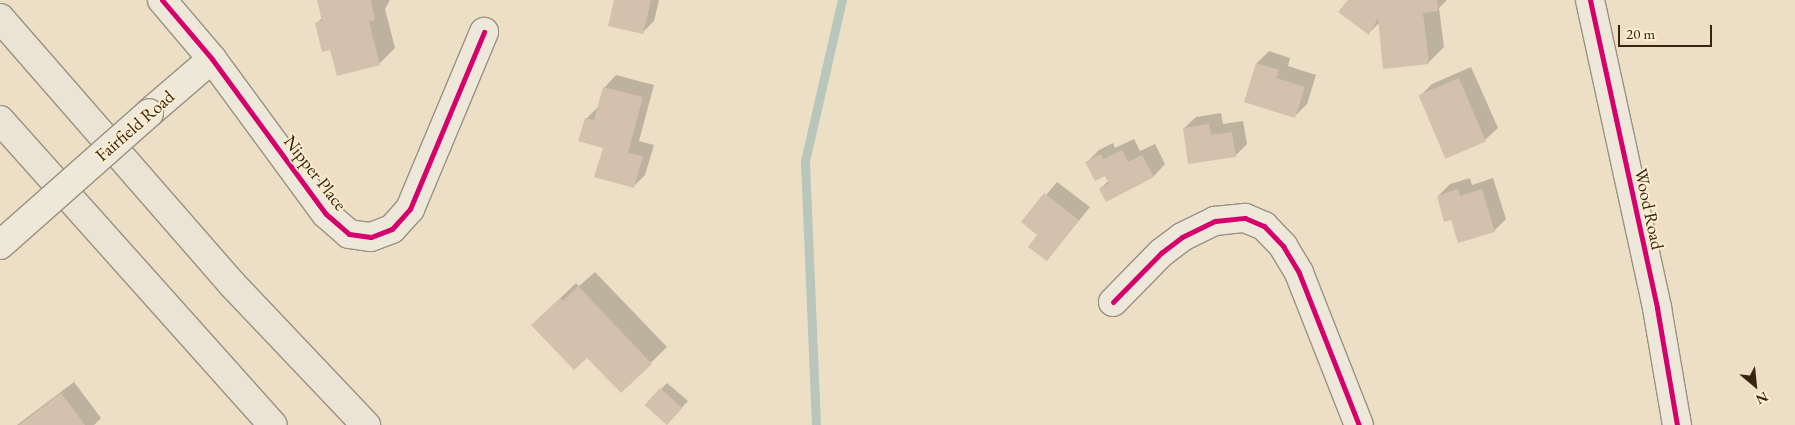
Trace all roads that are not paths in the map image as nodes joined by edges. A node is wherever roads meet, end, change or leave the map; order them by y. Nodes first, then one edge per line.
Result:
1 (162, 0) edge
2 (1590, 0) edge
3 (0, 18) edge
4 (484, 32) dead end
5 (212, 59) junction
6 (0, 120) edge
7 (0, 245) edge
8 (1113, 302) dead end
9 (273, 425) edge
10 (366, 425) edge
11 (1359, 425) edge
12 (1677, 425) edge

1 - 5 street
2 - 12 street, Wood Road
3 - 10 highway
4 - 5 street, Nipper Place
5 - 7 street, Fairfield Road, bridge
6 - 9 highway
8 - 11 street

